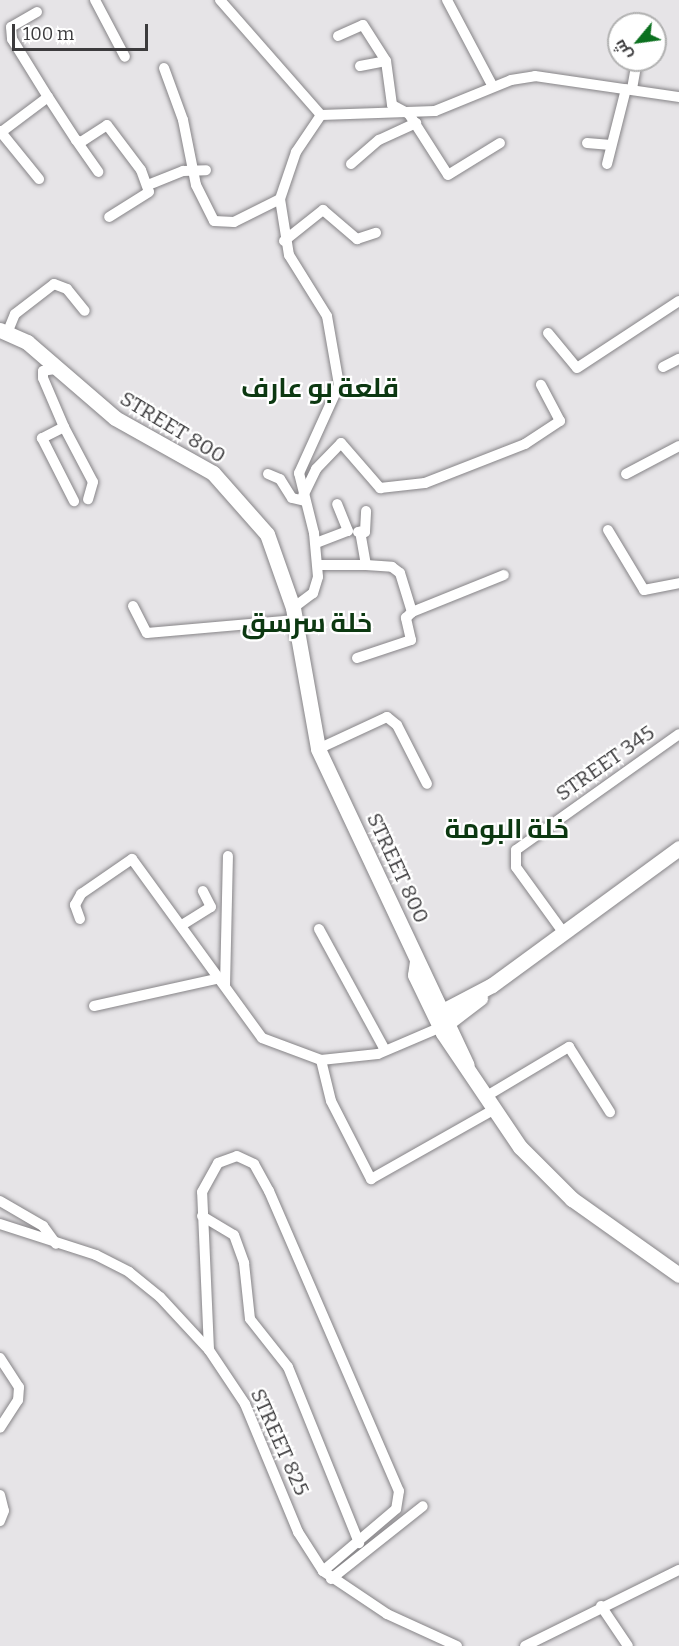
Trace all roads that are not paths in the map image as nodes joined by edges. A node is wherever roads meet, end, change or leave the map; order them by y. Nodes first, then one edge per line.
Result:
1 (95, 0) edge
2 (220, 0) edge
3 (447, 0) edge
4 (37, 12) dead end
5 (338, 36) dead end
6 (125, 57) dead end
7 (386, 61) junction
8 (360, 66) dead end
9 (164, 69) dead end
10 (634, 72) edge
11 (493, 87) junction
12 (629, 89) junction
13 (48, 97) junction
14 (679, 97) edge
15 (321, 115) junction
16 (412, 118) junction
17 (0, 132) edge
18 (76, 140) junction
19 (500, 143) dead end
20 (587, 143) dead end
21 (611, 145) junction
22 (351, 164) dead end
23 (607, 164) dead end
24 (200, 171) junction
25 (98, 172) dead end
26 (39, 179) dead end
27 (148, 185) junction
28 (280, 199) junction
29 (109, 217) dead end
30 (376, 233) dead end
31 (284, 241) junction
32 (679, 301) edge
33 (85, 311) dead end
34 (4, 330) edge
35 (548, 333) dead end
36 (679, 359) edge
37 (663, 367) dead end
38 (55, 369) junction
39 (541, 385) dead end
40 (64, 427) junction
41 (679, 446) edge
42 (268, 474) dead end
43 (626, 474) dead end
44 (304, 498) junction
45 (88, 499) dead end
46 (74, 501) dead end
47 (337, 504) dead end
48 (366, 511) dead end
49 (608, 530) dead end
50 (354, 531) junction
51 (316, 543) junction
52 (318, 565) junction
53 (366, 565) junction
54 (504, 575) dead end
55 (679, 583) edge
56 (133, 606) dead end
57 (412, 612) junction
58 (294, 614) junction
59 (357, 658) dead end
60 (679, 734) edge
61 (318, 750) junction
62 (427, 784) dead end
63 (679, 848) edge
64 (228, 856) dead end
65 (202, 891) dead end
66 (80, 919) dead end
67 (182, 925) junction
68 (319, 929) dead end
69 (562, 932) junction
70 (223, 982) junction
71 (94, 1006) dead end
72 (443, 1018) junction
73 (385, 1050) junction
74 (321, 1060) junction
75 (489, 1103) junction
76 (610, 1112) dead end
77 (0, 1201) edge
78 (202, 1216) junction
79 (0, 1224) edge
80 (56, 1244) junction
81 (679, 1275) edge
82 (209, 1350) junction
83 (0, 1358) edge
84 (0, 1428) edge
85 (0, 1495) edge
86 (423, 1506) dead end
87 (0, 1521) edge
88 (359, 1543) junction
89 (323, 1570) junction
90 (679, 1570) edge
91 (332, 1579) junction
92 (601, 1606) junction
93 (542, 1642) edge
94 (457, 1646) edge
95 (525, 1646) edge
96 (628, 1646) edge

1 - 6 street
2 - 15 street
3 - 11 street
4 - 13 street
5 - 7 street
7 - 8 street
7 - 16 street
9 - 24 street
10 - 12 street
11 - 12 street
11 - 16 street
12 - 14 street
12 - 21 street
13 - 17 street
13 - 18 street
15 - 16 street
15 - 28 street
16 - 19 street
16 - 22 street
17 - 26 street
18 - 25 street
18 - 27 street
20 - 21 street
21 - 23 street
24 - 27 street
24 - 28 street
27 - 29 street
28 - 31 street
30 - 31 street
31 - 44 street
32 - 35 street
33 - 34 street
34 - 38 main road, STREET 800
36 - 37 street
38 - 40 street
38 - 58 main road, STREET 800
39 - 44 street
40 - 45 street
40 - 46 street
41 - 43 street
42 - 44 street
44 - 51 street
47 - 50 street
48 - 50 street
49 - 55 street
50 - 51 street
50 - 53 street
51 - 52 street
52 - 53 street
52 - 58 street
53 - 57 street
54 - 57 street
56 - 58 street
57 - 59 street
58 - 61 main road, STREET 800
60 - 69 street, STREET 345
61 - 62 street
61 - 72 main road, STREET 800
63 - 69 main road
64 - 70 street
65 - 67 street
66 - 67 street
67 - 70 street
68 - 73 street
69 - 72 main road
70 - 71 street
70 - 74 street
72 - 73 street
72 - 75 main road, STREET 800
73 - 74 street
74 - 75 street
75 - 76 street
75 - 81 main road, STREET 800
77 - 80 street
78 - 82 street
78 - 88 street
78 - 88 street
79 - 80 street, STREET 825
80 - 82 street, STREET 825
82 - 89 street, STREET 825
83 - 84 street
85 - 87 street
86 - 91 street
88 - 89 street
89 - 91 street, STREET 825
90 - 92 street
91 - 94 street, STREET 825
92 - 93 street
92 - 96 street
93 - 95 street

